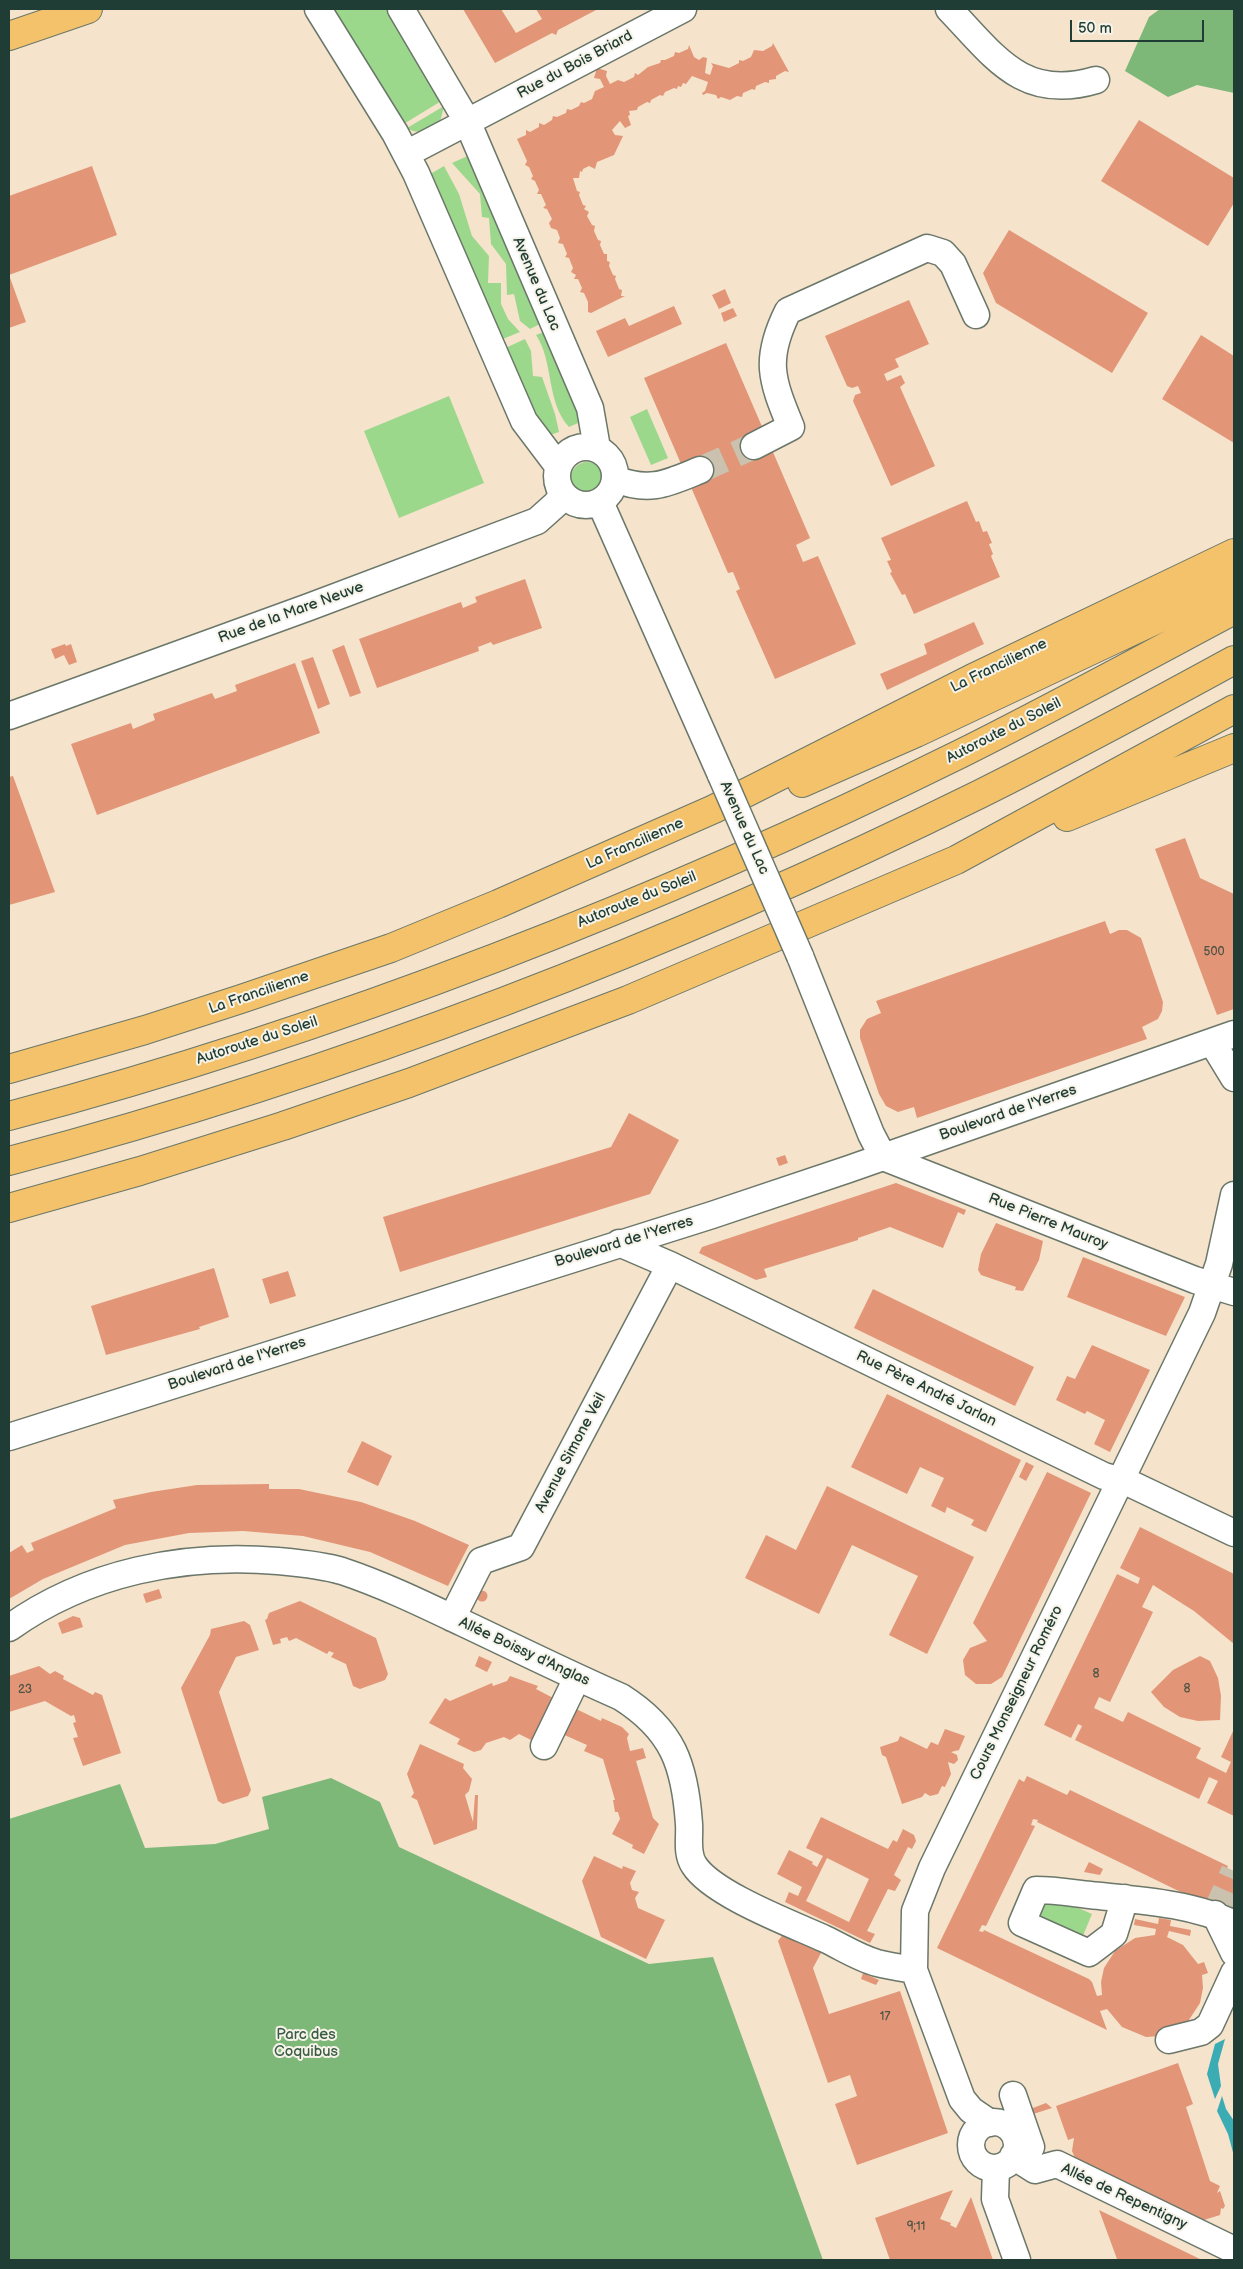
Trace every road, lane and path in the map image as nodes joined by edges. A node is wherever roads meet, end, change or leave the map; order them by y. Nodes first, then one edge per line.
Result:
1 (88, 9) edge
2 (318, 9) edge
3 (400, 9) edge
4 (683, 9) edge
5 (949, 9) edge
6 (9, 36) edge
7 (1096, 80) dead end
8 (467, 121) junction
9 (406, 154) junction
10 (976, 315) dead end
11 (754, 446) tunnel mouth
12 (597, 448) junction
13 (558, 466) junction
14 (700, 470) tunnel mouth
15 (616, 478) junction
16 (563, 494) junction
17 (600, 502) junction
18 (1234, 552) edge
19 (1234, 583) edge
20 (1234, 610) edge
21 (1234, 660) edge
22 (1234, 709) edge
23 (9, 716) edge
24 (1234, 748) edge
25 (714, 808) junction
26 (956, 860) junction
27 (1223, 1038) edge
28 (9, 1069) edge
29 (1234, 1078) edge
30 (9, 1116) edge
31 (883, 1157) junction
32 (9, 1161) edge
33 (1234, 1195) edge
34 (9, 1208) edge
35 (619, 1243) junction
36 (670, 1264) junction
37 (1224, 1289) edge
38 (9, 1437) edge
39 (1112, 1478) junction
40 (1234, 1533) edge
41 (452, 1618) junction
42 (9, 1628) edge
43 (577, 1678) junction
44 (544, 1746) dead end
45 (1125, 1898) dead end
46 (1225, 1919) edge
47 (1234, 1953) edge
48 (914, 1970) junction
49 (1234, 1972) edge
50 (1169, 2040) dead end
51 (1013, 2094) dead end
52 (978, 2122) junction
53 (1005, 2162) junction
54 (1038, 2170) junction
55 (1234, 2250) edge
56 (1017, 2260) edge

1 - 6 main road
2 - 9 street
3 - 8 street, Avenue du Lac
4 - 8 street, Rue du Bois Briard
5 - 7 street
8 - 9 street
8 - 12 street, Avenue du Lac
9 - 13 street
10 - 11 street
12 - 13 street
12 - 15 street
13 - 16 street
14 - 15 street
15 - 17 street
16 - 17 street
16 - 23 street, Rue de la Mare Neuve
17 - 31 street, Avenue du Lac, bridge
18 - 25 main road, La Francilienne
19 - 25 main road
20 - 30 main road, Autoroute du Soleil
21 - 32 main road
22 - 26 main road
24 - 26 main road
25 - 28 main road, La Francilienne
26 - 34 main road
27 - 29 street
27 - 31 street, Boulevard de l'Yerres
31 - 35 street, Boulevard de l'Yerres
31 - 37 street, Rue Pierre Mauroy
33 - 37 street, Cours Monseigneur Roméro
35 - 36 street, Rue Père André Jarlan
35 - 38 street, Boulevard de l'Yerres
36 - 39 street, Rue Père André Jarlan
36 - 41 street, Avenue Simone Veil
37 - 39 street, Cours Monseigneur Roméro
39 - 40 street, Rue Père André Jarlan
39 - 48 street, Cours Monseigneur Roméro
41 - 42 street, Allée Boissy d'Anglas
41 - 43 street, Allée Boissy d'Anglas
43 - 44 street
43 - 48 street, Allée Boissy d'Anglas
45 - 46 street
46 - 47 street
48 - 52 street, Cours Monseigneur Roméro
49 - 50 street
51 - 54 street
52 - 53 street
52 - 53 street, Cours Monseigneur Roméro
53 - 54 street, Allée de Repentigny
53 - 56 street
54 - 55 street, Allée de Repentigny

